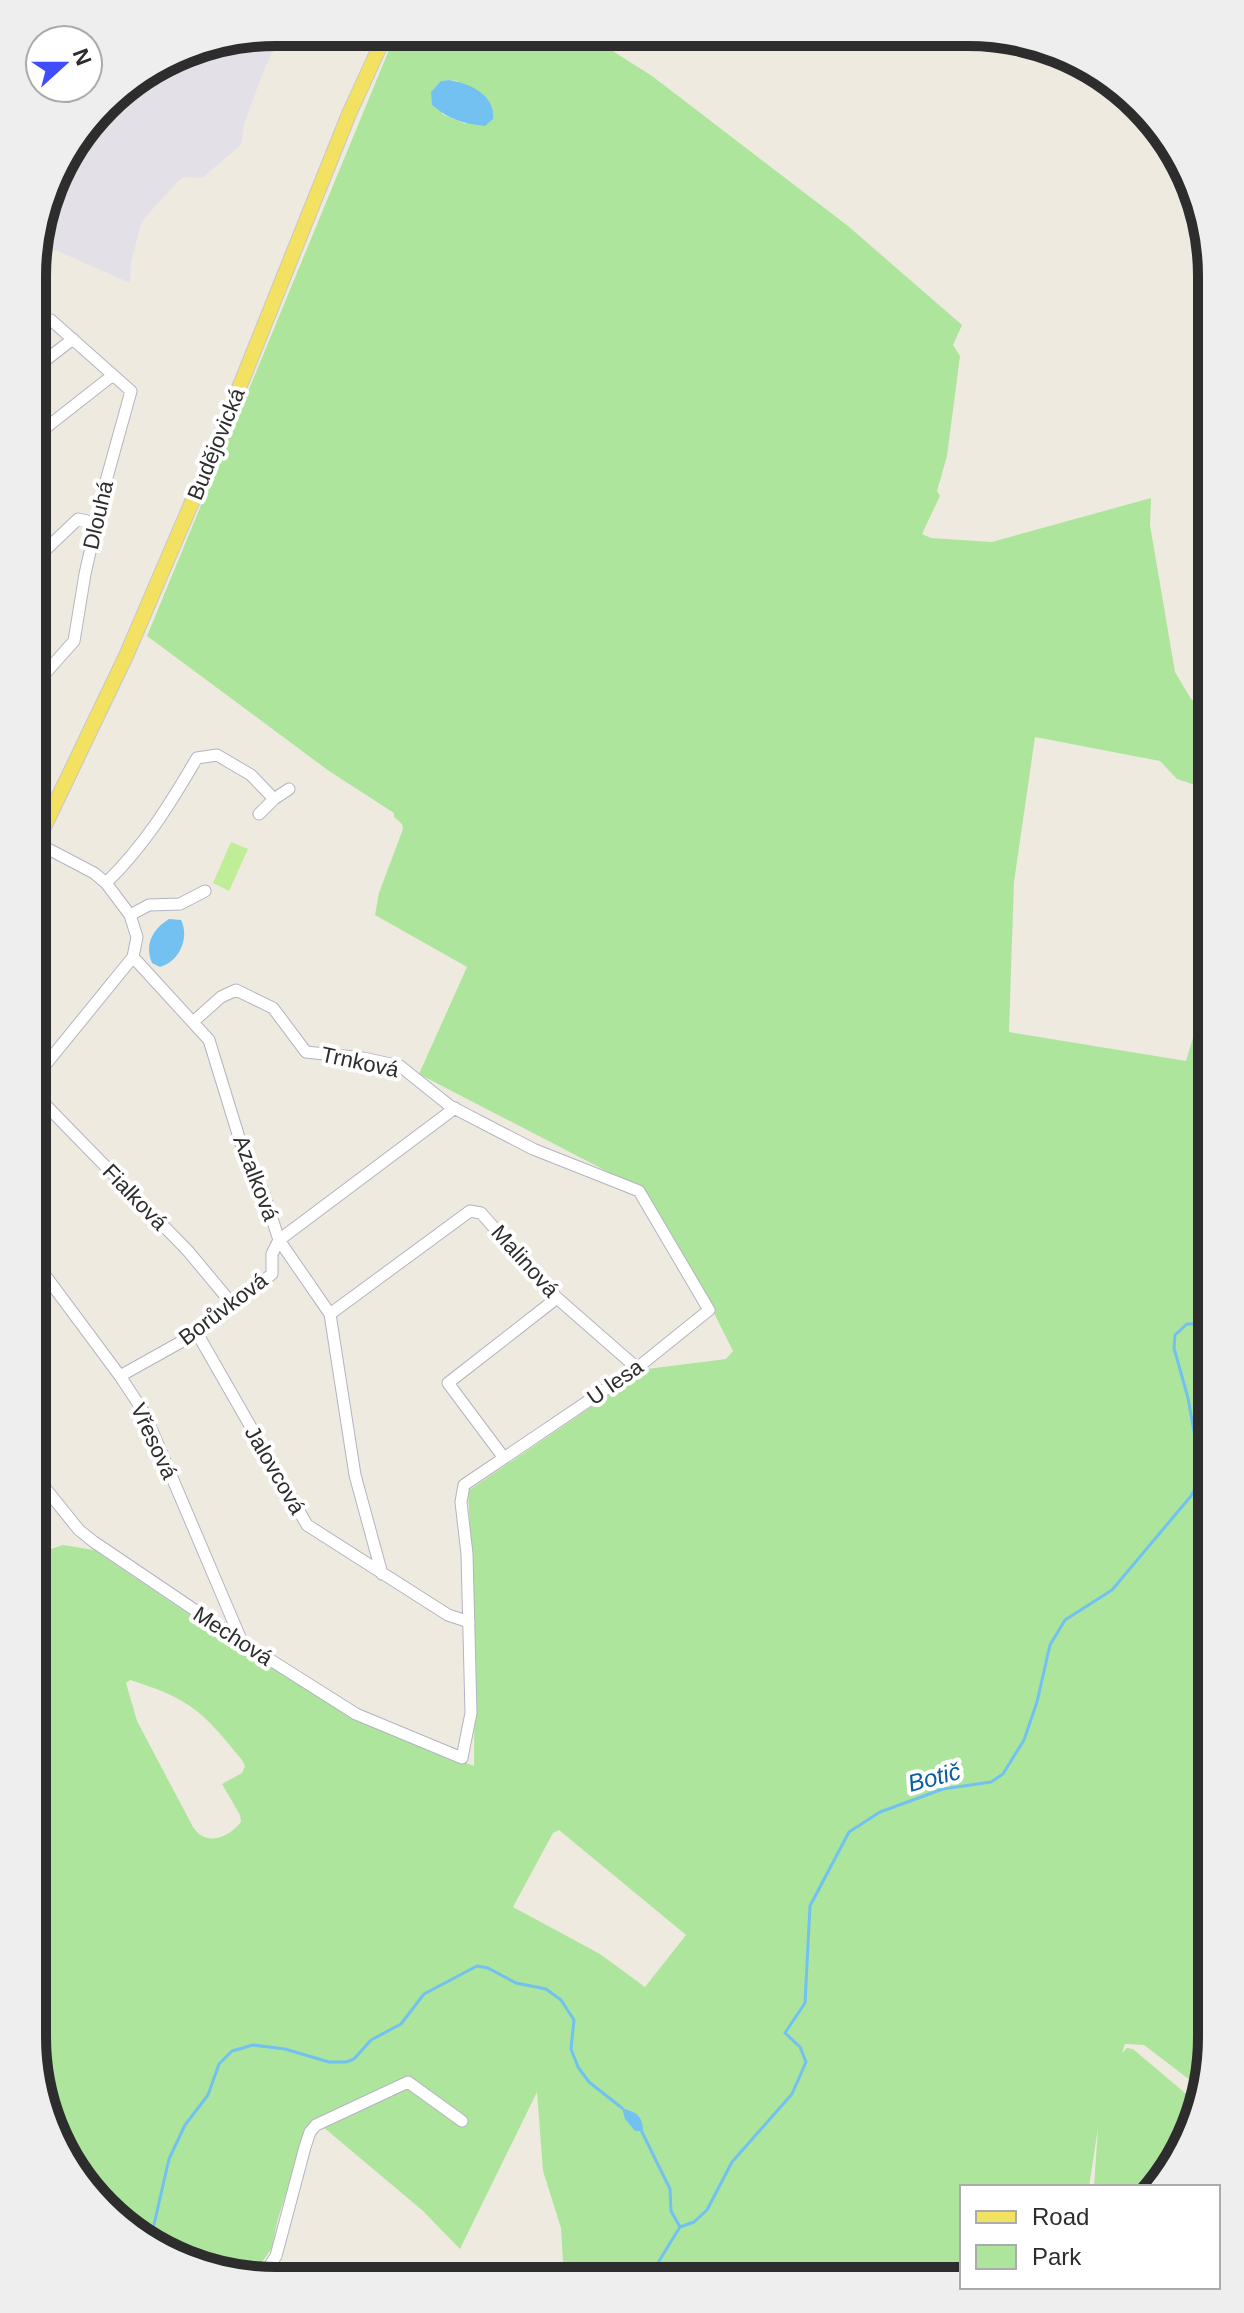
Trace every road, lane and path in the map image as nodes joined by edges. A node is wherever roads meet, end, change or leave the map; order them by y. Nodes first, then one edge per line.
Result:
1 (380, 46) edge
2 (51, 320) dead end
3 (73, 339) junction
4 (46, 360) edge
5 (113, 375) junction
6 (46, 428) edge
7 (97, 523) junction
8 (46, 550) edge
9 (46, 672) edge
10 (289, 789) dead end
11 (274, 799) junction
12 (259, 814) dead end
13 (46, 824) edge
14 (46, 852) edge
15 (106, 883) junction
16 (205, 891) dead end
17 (130, 915) junction
18 (133, 957) junction
19 (194, 1021) junction
20 (46, 1064) edge
21 (46, 1105) edge
22 (455, 1108) junction
23 (279, 1240) junction
24 (46, 1276) edge
25 (557, 1298) junction
26 (233, 1305) junction
27 (330, 1314) junction
28 (197, 1333) junction
29 (637, 1368) junction
30 (120, 1376) junction
31 (504, 1458) junction
32 (46, 1489) edge
33 (382, 1574) junction
34 (469, 1622) junction
35 (242, 1642) junction
36 (462, 1758) joint
37 (462, 2121) dead end
38 (269, 2267) edge

1 - 13 main road, Budějovická
2 - 3 street
3 - 4 street
3 - 5 street
5 - 6 street
5 - 7 street, Dlouhá
7 - 8 street
7 - 9 street, Dlouhá
10 - 11 street
11 - 12 street
11 - 15 street
14 - 15 street
15 - 17 street
16 - 17 street
17 - 18 street
18 - 19 street, Azalková
18 - 20 street
19 - 22 street, Trnková
19 - 23 street, Azalková
21 - 26 street, Fialková
22 - 23 street
22 - 29 street, U lesa
23 - 26 street, Borůvková
23 - 27 street, Azalková
24 - 30 street, Vřesová
25 - 27 street, Malinová
25 - 29 street, Malinová
25 - 31 street
26 - 28 street, Borůvková
27 - 33 street, Azalková
28 - 30 street, Borůvková
28 - 33 street, Jalovcová
29 - 31 street, U lesa
30 - 35 street, Vřesová
31 - 34 street, U lesa
32 - 35 street, Mechová
33 - 34 street, Jalovcová
34 - 36 street, U lesa
35 - 36 street, Mechová
37 - 38 street

